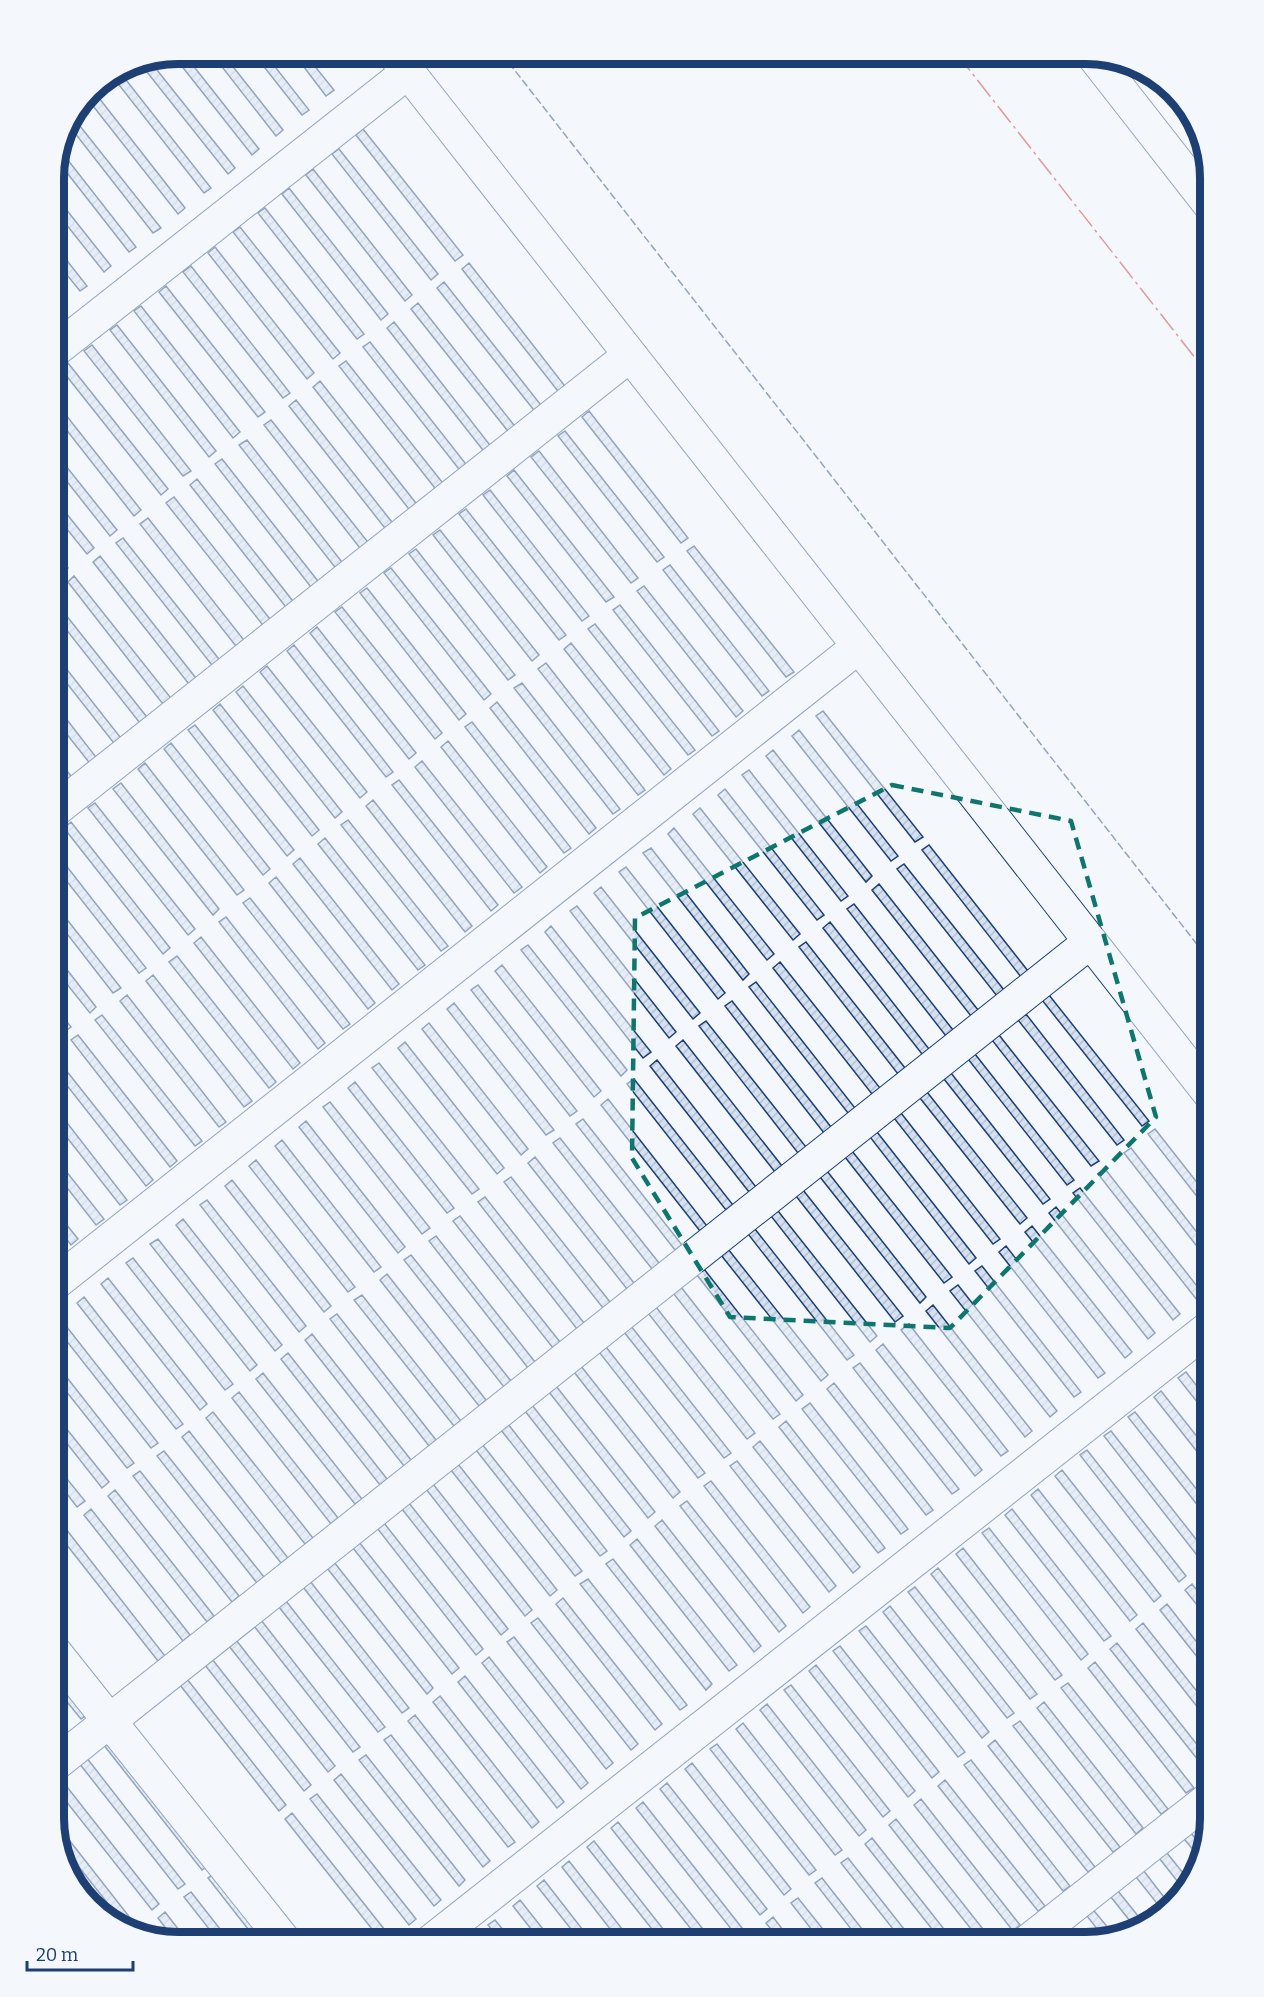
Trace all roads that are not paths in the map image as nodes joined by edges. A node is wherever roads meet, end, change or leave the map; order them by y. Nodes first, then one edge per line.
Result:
1 (399, 65) edge
2 (403, 65) edge
3 (1101, 66) edge
4 (1200, 193) edge
5 (65, 342) edge
6 (630, 355) junction
7 (858, 646) junction
8 (65, 803) edge
9 (1090, 942) junction
10 (1200, 1082) edge
11 (64, 1276) edge
12 (1200, 1335) edge
13 (64, 1664) edge
14 (110, 1721) junction
15 (64, 1757) edge
16 (1200, 1806) edge
17 (277, 1932) edge
18 (443, 1932) edge
19 (1040, 1932) edge

1 - 5 lane
2 - 6 lane
3 - 4 lane
6 - 7 lane
6 - 8 lane
7 - 9 lane
7 - 11 lane
9 - 10 lane
9 - 14 lane
12 - 18 lane
13 - 14 lane
14 - 15 lane
14 - 17 lane
16 - 19 lane

